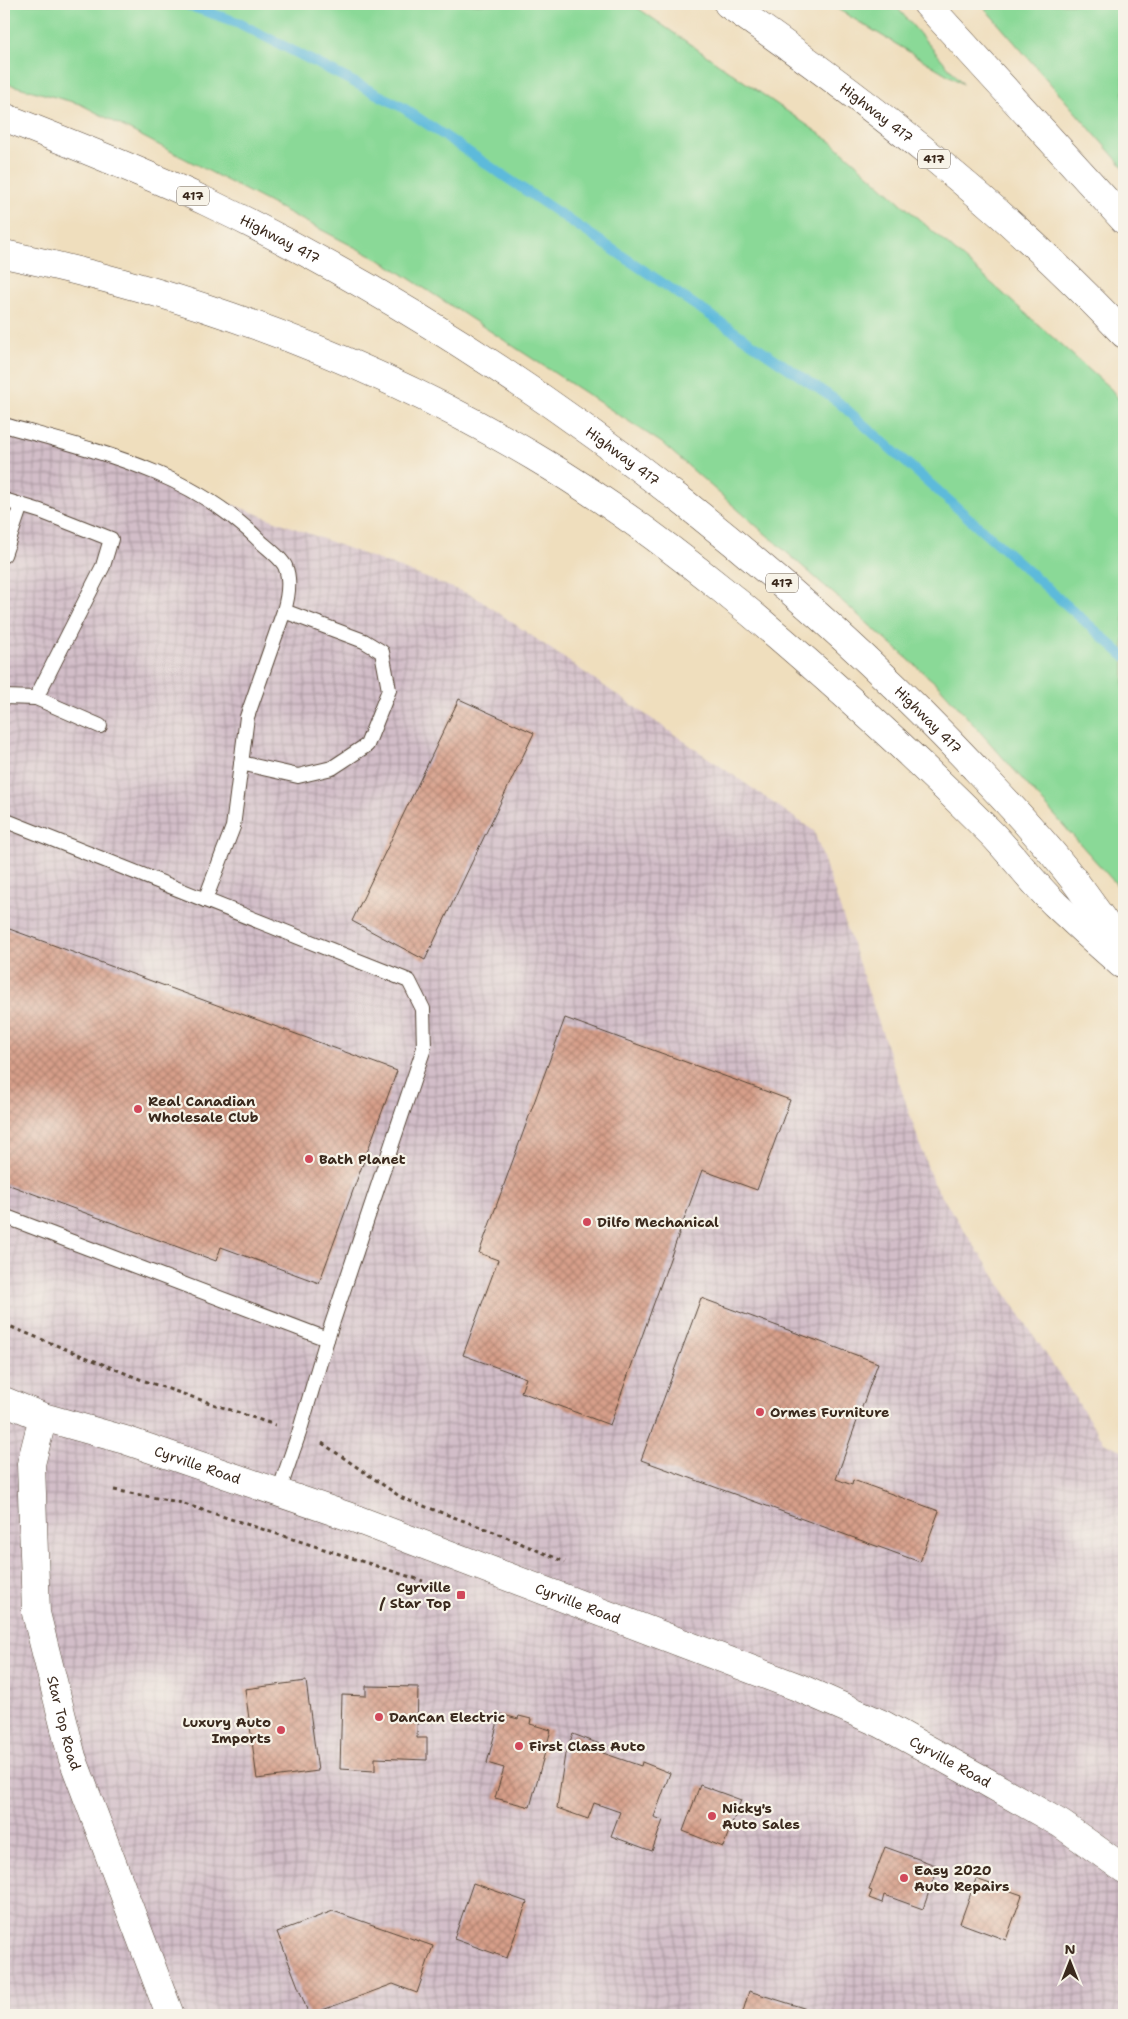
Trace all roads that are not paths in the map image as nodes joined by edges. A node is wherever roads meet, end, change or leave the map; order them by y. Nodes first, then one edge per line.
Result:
1 (728, 4) edge
2 (928, 4) edge
3 (4, 117) edge
4 (1124, 220) edge
5 (4, 254) edge
6 (1124, 334) edge
7 (4, 425) edge
8 (4, 500) edge
9 (21, 505) junction
10 (4, 555) edge
11 (284, 611) junction
12 (4, 697) edge
13 (36, 698) junction
14 (100, 726) dead end
15 (241, 763) junction
16 (4, 820) edge
17 (205, 900) junction
18 (1124, 949) edge
19 (1124, 968) edge
20 (4, 1216) edge
21 (326, 1340) junction
22 (4, 1401) edge
23 (43, 1417) junction
24 (279, 1491) junction
25 (1124, 1868) edge
26 (170, 2015) edge

1 - 6 main road, Highway 417 / 417
2 - 4 main road
3 - 18 main road, Highway 417 / 417
5 - 19 main road
7 - 11 lane
8 - 9 lane
9 - 10 lane
9 - 13 lane
11 - 15 lane
11 - 15 lane
12 - 13 lane
13 - 14 lane
15 - 17 lane
16 - 17 lane
17 - 21 lane
20 - 21 lane
21 - 24 lane
22 - 23 main road, Cyrville Road
23 - 24 main road, Cyrville Road
23 - 26 main road, Star Top Road
24 - 25 main road, Cyrville Road

